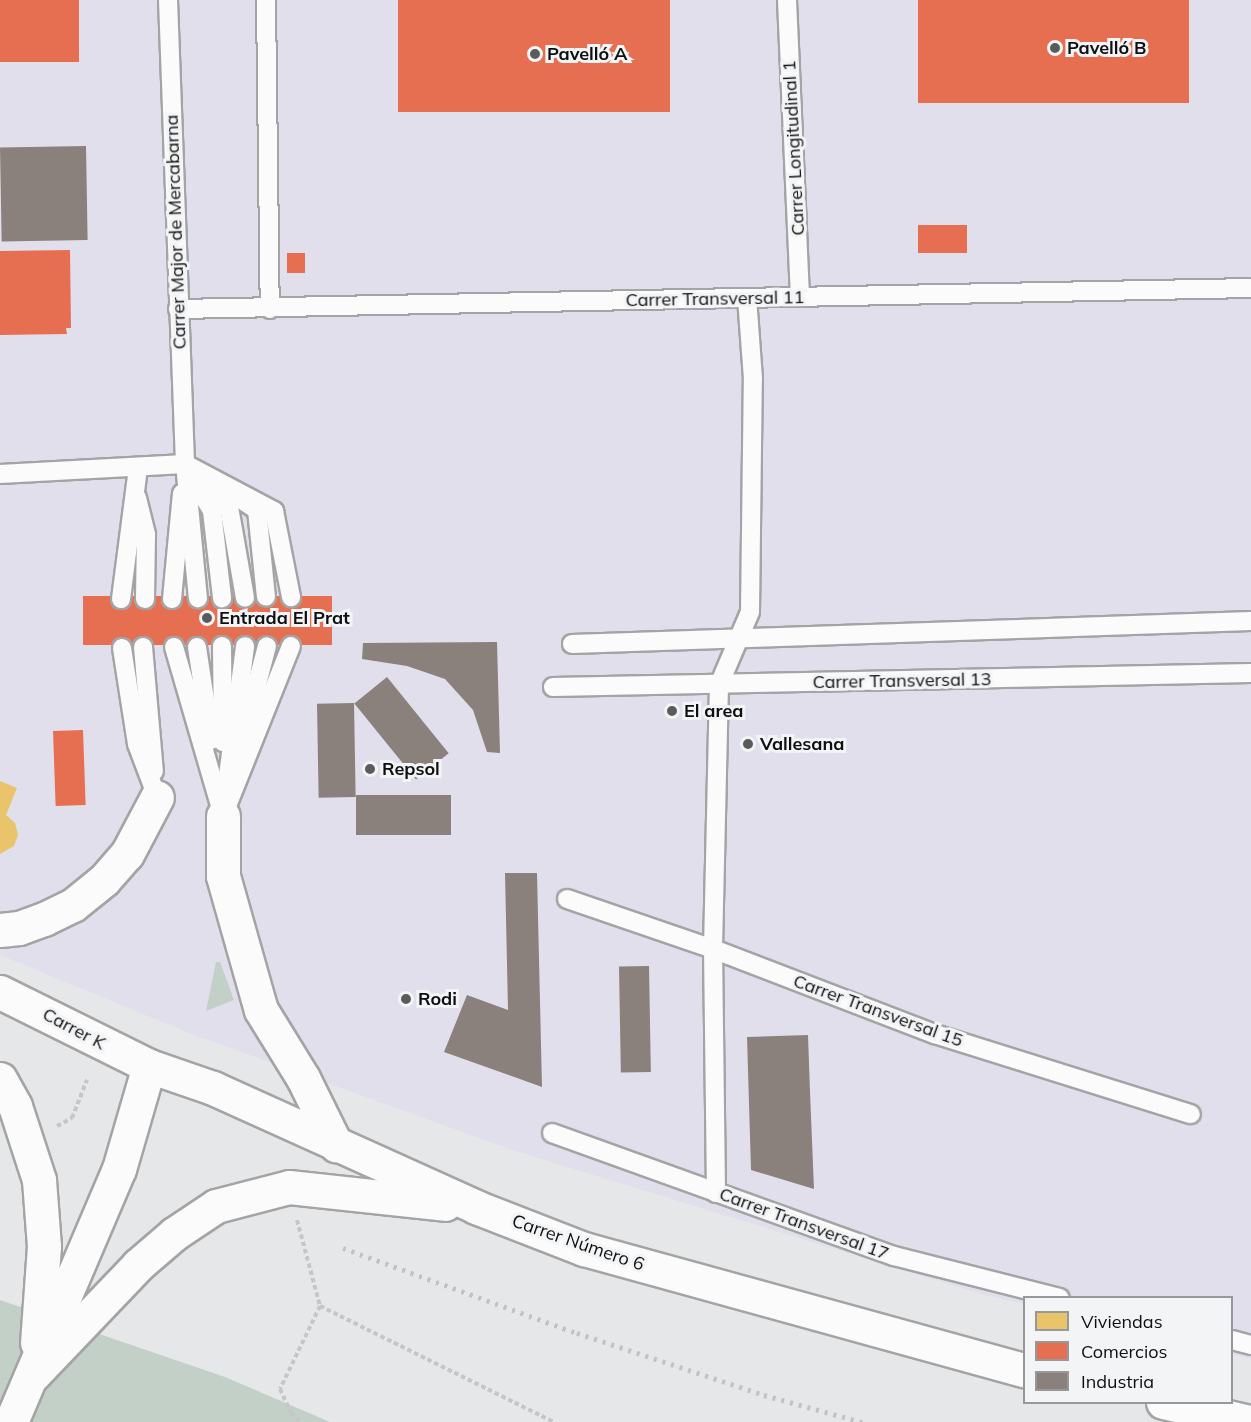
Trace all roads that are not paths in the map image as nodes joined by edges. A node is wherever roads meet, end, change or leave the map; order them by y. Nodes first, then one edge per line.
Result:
1 (168, 0) edge
2 (266, 0) edge
3 (787, 0) edge
4 (1251, 288) edge
5 (800, 296) junction
6 (747, 298) junction
7 (178, 309) junction
8 (270, 309) junction
9 (185, 464) junction
10 (138, 468) junction
11 (0, 474) edge
12 (137, 496) junction
13 (266, 597) dead end
14 (291, 597) dead end
15 (198, 598) dead end
16 (222, 598) dead end
17 (245, 598) dead end
18 (121, 599) dead end
19 (145, 599) dead end
20 (172, 599) dead end
21 (1251, 621) edge
22 (738, 640) junction
23 (572, 644) dead end
24 (222, 646) dead end
25 (245, 646) dead end
26 (267, 646) dead end
27 (291, 646) dead end
28 (143, 647) dead end
29 (174, 647) dead end
30 (197, 647) dead end
31 (122, 648) dead end
32 (1251, 674) edge
33 (719, 685) junction
34 (553, 687) dead end
35 (157, 797) junction
36 (223, 816) junction
37 (567, 899) dead end
38 (0, 930) edge
39 (712, 949) junction
40 (0, 992) edge
41 (149, 1066) junction
42 (0, 1079) edge
43 (1191, 1114) dead end
44 (552, 1133) dead end
45 (336, 1145) junction
46 (716, 1193) junction
47 (476, 1207) junction
48 (1052, 1296) edge
49 (1233, 1340) edge
50 (1251, 1345) edge
51 (1023, 1370) edge
52 (34, 1374) junction
53 (1172, 1404) edge
54 (11, 1422) edge
55 (1249, 1422) edge

1 - 7 lane, Carrer Major de Mercabarna
2 - 8 lane
3 - 5 lane, Carrer Longitudinal 1
4 - 5 lane, Carrer Transversal 11
5 - 6 lane, Carrer Transversal 11
6 - 8 lane, Carrer Transversal 11
6 - 22 lane
7 - 8 lane, Carrer Transversal 11
7 - 9 lane, Carrer Major de Mercabarna
9 - 10 lane
9 - 13 lane
9 - 14 lane
9 - 15 lane
9 - 16 lane
9 - 17 lane
9 - 20 lane
10 - 11 lane
10 - 12 lane
12 - 18 lane
12 - 19 lane
21 - 22 lane
22 - 23 lane
22 - 33 lane
24 - 36 lane
25 - 36 lane
26 - 36 lane
27 - 36 lane
28 - 35 lane
29 - 36 lane
30 - 36 lane
31 - 35 lane
32 - 33 lane, Carrer Transversal 13
33 - 34 lane, Carrer Transversal 13
33 - 39 lane
35 - 38 main road
36 - 45 main road
37 - 39 lane, Carrer Transversal 15
39 - 43 lane, Carrer Transversal 15
39 - 46 lane
40 - 41 main road, Carrer K
41 - 45 main road, Carrer Número 6
41 - 52 main road
42 - 52 main road
44 - 46 lane, Carrer Transversal 17
45 - 47 main road, Carrer Número 6
46 - 48 lane, Carrer Transversal 17
47 - 51 main road, Carrer Número 6
47 - 52 main road
49 - 50 lane
52 - 54 main road
53 - 55 main road

